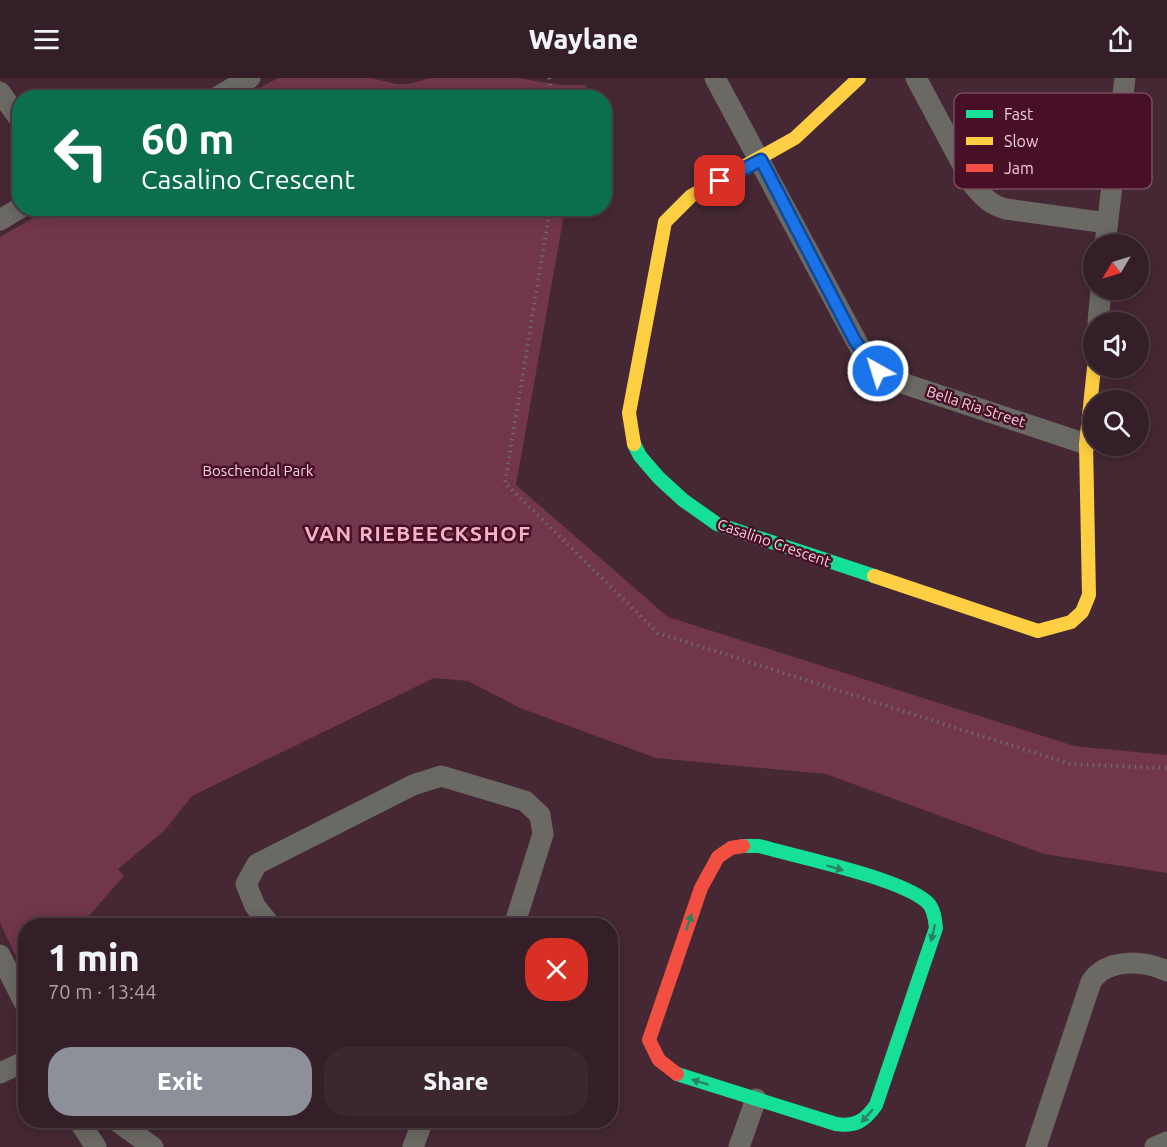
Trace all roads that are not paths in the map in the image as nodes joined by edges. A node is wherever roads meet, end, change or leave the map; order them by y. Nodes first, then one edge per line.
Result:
1 (250, 78) edge
2 (715, 78) edge
3 (859, 78) edge
4 (916, 78) edge
5 (1125, 78) edge
6 (229, 90) edge
7 (0, 92) edge
8 (1123, 93) edge
9 (12, 109) edge
10 (954, 149) edge
11 (761, 160) junction
12 (977, 189) edge
13 (1111, 189) edge
14 (1107, 223) junction
15 (1106, 234) edge
16 (1083, 443) edge
17 (1086, 456) edge
18 (265, 918) edge
19 (517, 918) edge
20 (0, 955) edge
21 (1167, 971) edge
22 (18, 990) edge
23 (18, 1065) edge
24 (0, 1073) edge
25 (756, 1099) junction
26 (83, 1128) edge
27 (126, 1128) edge
28 (420, 1128) edge
29 (1167, 1142) edge
30 (96, 1147) edge
31 (153, 1147) edge
32 (413, 1147) edge
33 (739, 1147) edge
34 (1036, 1147) edge
35 (1155, 1147) edge

1 - 6 street
2 - 11 street, Bella Ria Street
3 - 11 street, Casalino Crescent
4 - 10 street
5 - 8 street
7 - 9 street
11 - 16 street, Bella Ria Street
11 - 17 street, Casalino Crescent
12 - 14 street
13 - 14 street
14 - 15 street
18 - 19 street
20 - 22 street
21 - 34 street
23 - 24 street
25 -> 25 street
25 - 33 street
26 - 30 street
27 - 31 street
28 - 32 street
29 - 35 street

